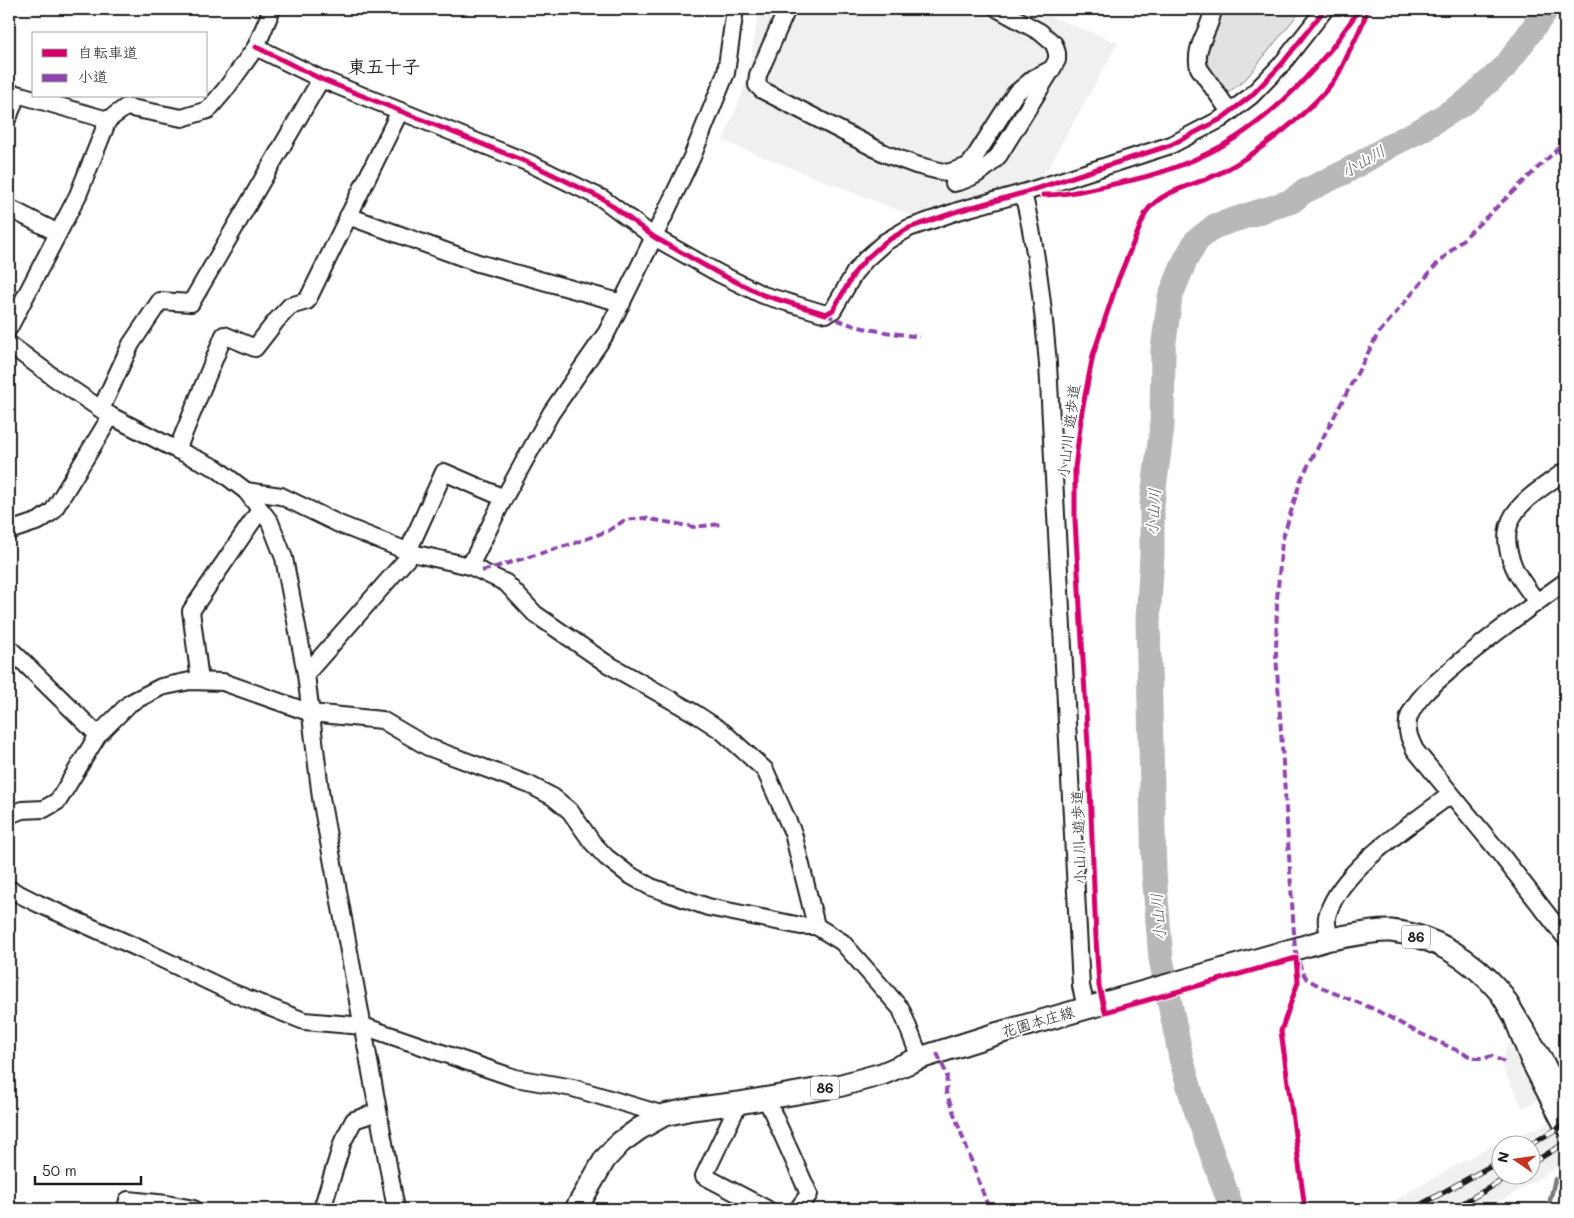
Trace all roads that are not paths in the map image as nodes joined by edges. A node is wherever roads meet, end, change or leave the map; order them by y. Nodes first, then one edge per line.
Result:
1 (272, 9) edge
2 (735, 9) edge
3 (998, 9) edge
4 (1213, 9) edge
5 (1325, 9) edge
6 (786, 11) edge
7 (256, 47) junction
8 (321, 79) junction
9 (400, 111) junction
10 (1230, 112) junction
11 (9, 116) edge
12 (108, 120) junction
13 (1023, 193) junction
14 (9, 208) edge
15 (348, 216) junction
16 (58, 233) junction
17 (654, 237) junction
18 (622, 303) junction
19 (9, 328) edge
20 (9, 344) edge
21 (106, 413) junction
22 (177, 450) junction
23 (1565, 471) edge
24 (246, 491) junction
25 (504, 498) junction
26 (260, 510) junction
27 (9, 530) edge
28 (410, 552) junction
29 (470, 566) junction
30 (1565, 582) edge
31 (1537, 602) junction
32 (9, 648) edge
33 (306, 674) junction
34 (200, 682) junction
35 (311, 714) junction
36 (98, 735) junction
37 (1450, 795) junction
38 (9, 815) edge
39 (9, 889) edge
40 (816, 926) junction
41 (1565, 937) edge
42 (1330, 939) junction
43 (1086, 1008) junction
44 (1514, 1015) junction
45 (363, 1026) junction
46 (920, 1058) junction
47 (766, 1098) junction
48 (739, 1103) junction
49 (1565, 1106) edge
50 (378, 1112) junction
51 (664, 1116) junction
52 (1565, 1126) edge
53 (126, 1209) edge
54 (194, 1209) edge
55 (322, 1209) edge
56 (396, 1209) edge
57 (576, 1209) edge
58 (767, 1209) edge
59 (798, 1209) edge

1 - 7 street
2 - 17 street
3 - 6 street
4 - 10 street
5 - 10 street
7 - 8 street
7 - 12 street
8 - 9 street
8 - 21 street
9 - 15 street
9 - 17 street
10 - 13 street
11 - 12 street
12 - 16 street
13 - 17 street
13 - 43 street
14 - 16 street
15 - 18 street
15 - 22 street
16 - 19 street
17 - 18 street
18 - 25 street
20 - 21 street
21 - 22 street
21 - 27 street
22 - 24 street
23 - 31 street
24 - 26 street
24 - 28 street
25 - 28 street
25 - 29 street
26 - 33 street
26 - 34 street
28 - 29 street
28 - 33 street
29 - 40 street
30 - 31 street
31 - 37 street
32 - 36 street
33 - 35 street
34 - 35 street
34 - 36 street
35 - 40 street
35 - 45 street
36 - 38 street
37 - 41 street
37 - 42 street
39 - 45 street
40 - 46 street
42 - 43 main road, 花園本庄線 / 86
42 - 44 main road, 花園本庄線 / 86
43 - 46 main road, 花園本庄線 / 86
44 - 49 main road, 花園本庄線 / 86
44 - 52 main road, 花園本庄線 / 86
45 - 50 street
45 - 51 street
46 - 47 main road, 花園本庄線 / 86
47 - 48 main road, 花園本庄線 / 86
47 - 59 street
48 - 51 main road, 花園本庄線 / 86
48 - 58 street
50 - 55 street
50 - 56 street
51 - 57 main road, 花園本庄線 / 86
53 - 54 street

